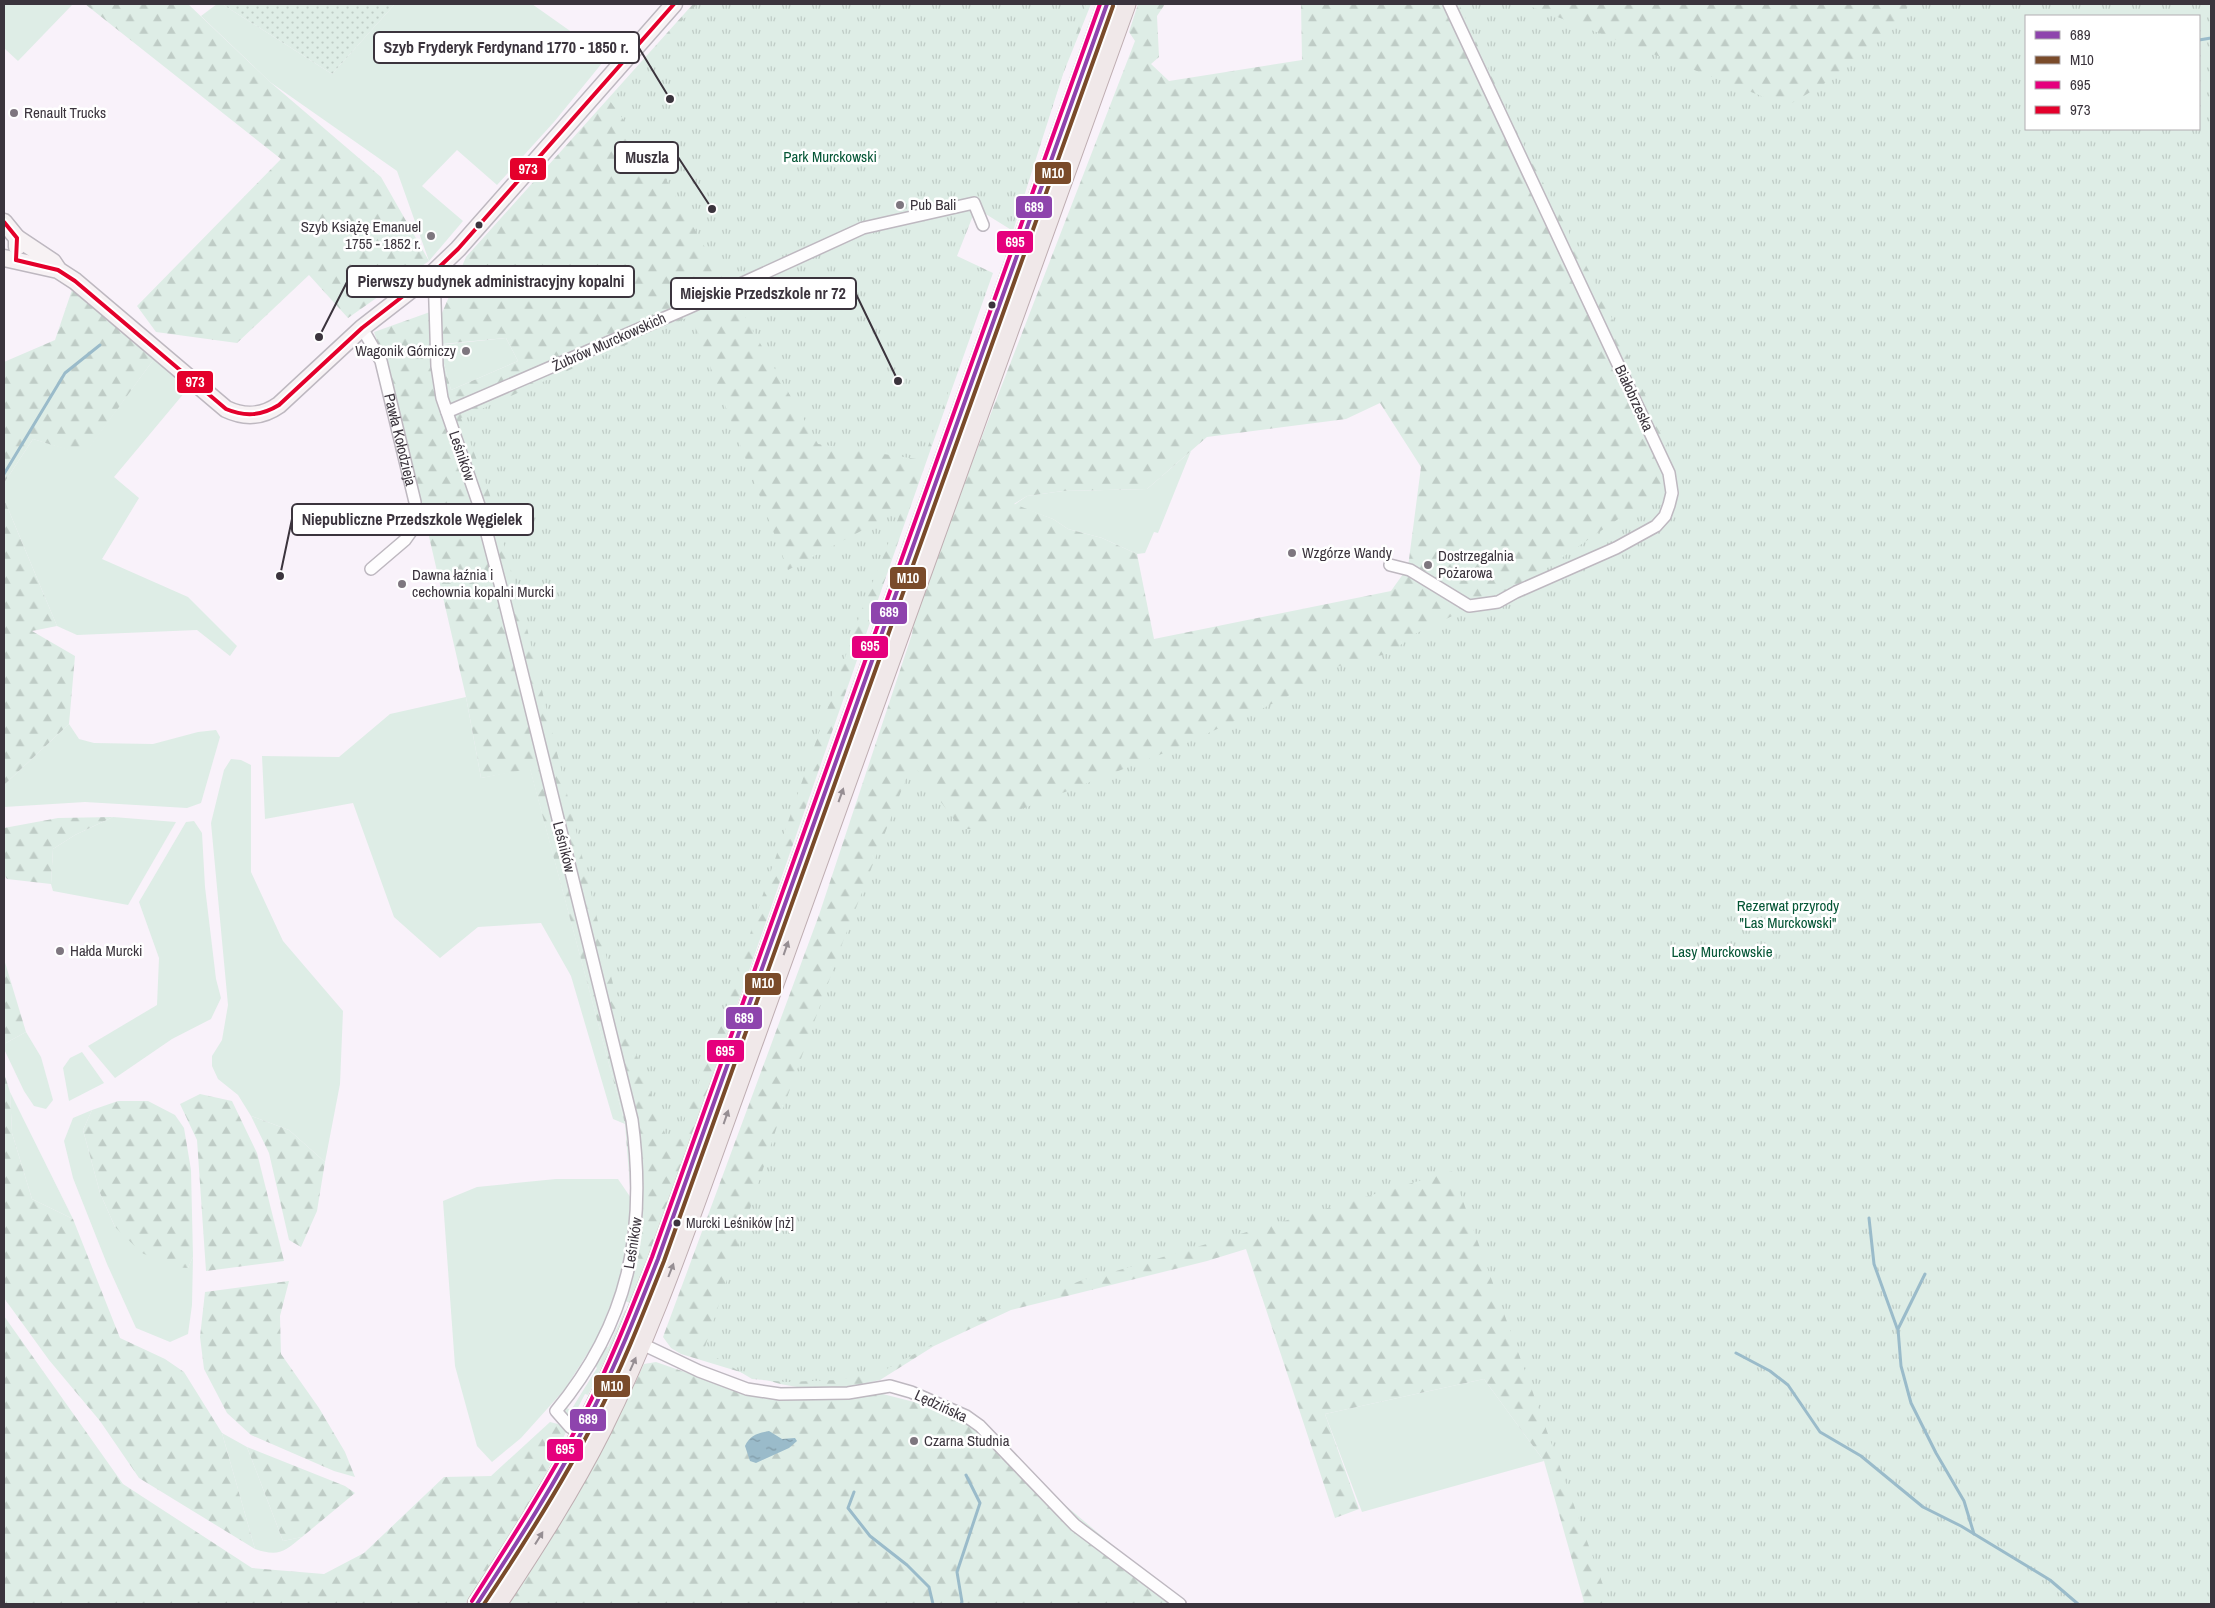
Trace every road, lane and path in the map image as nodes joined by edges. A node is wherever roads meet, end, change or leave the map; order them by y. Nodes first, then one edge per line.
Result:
1 (674, 4) edge
2 (1107, 4) edge
3 (1126, 4) edge
4 (1448, 4) edge
5 (4, 222) edge
6 (983, 226) dead end
7 (17, 238) junction
8 (10, 259) edge
9 (58, 270) junction
10 (434, 272) junction
11 (362, 328) junction
12 (447, 412) junction
13 (1390, 565) dead end
14 (371, 569) dead end
15 (642, 1344) junction
16 (580, 1433) junction
17 (477, 1604) edge
18 (497, 1604) edge
19 (1180, 1604) edge

1 - 10 street
2 - 16 main road
15 -> 3 main road
4 - 13 street, Białobrzeska
5 - 7 street
6 - 12 street, Żubrów Murckowskich
7 - 8 street
7 - 9 street
8 - 9 street
9 - 11 street
10 - 11 street
10 - 12 street, Leśników
11 - 14 street, Pawła Kołodzieja
12 - 16 street, Leśników
18 -> 15 main road
15 - 19 street, Lędzińska
16 - 17 main road

